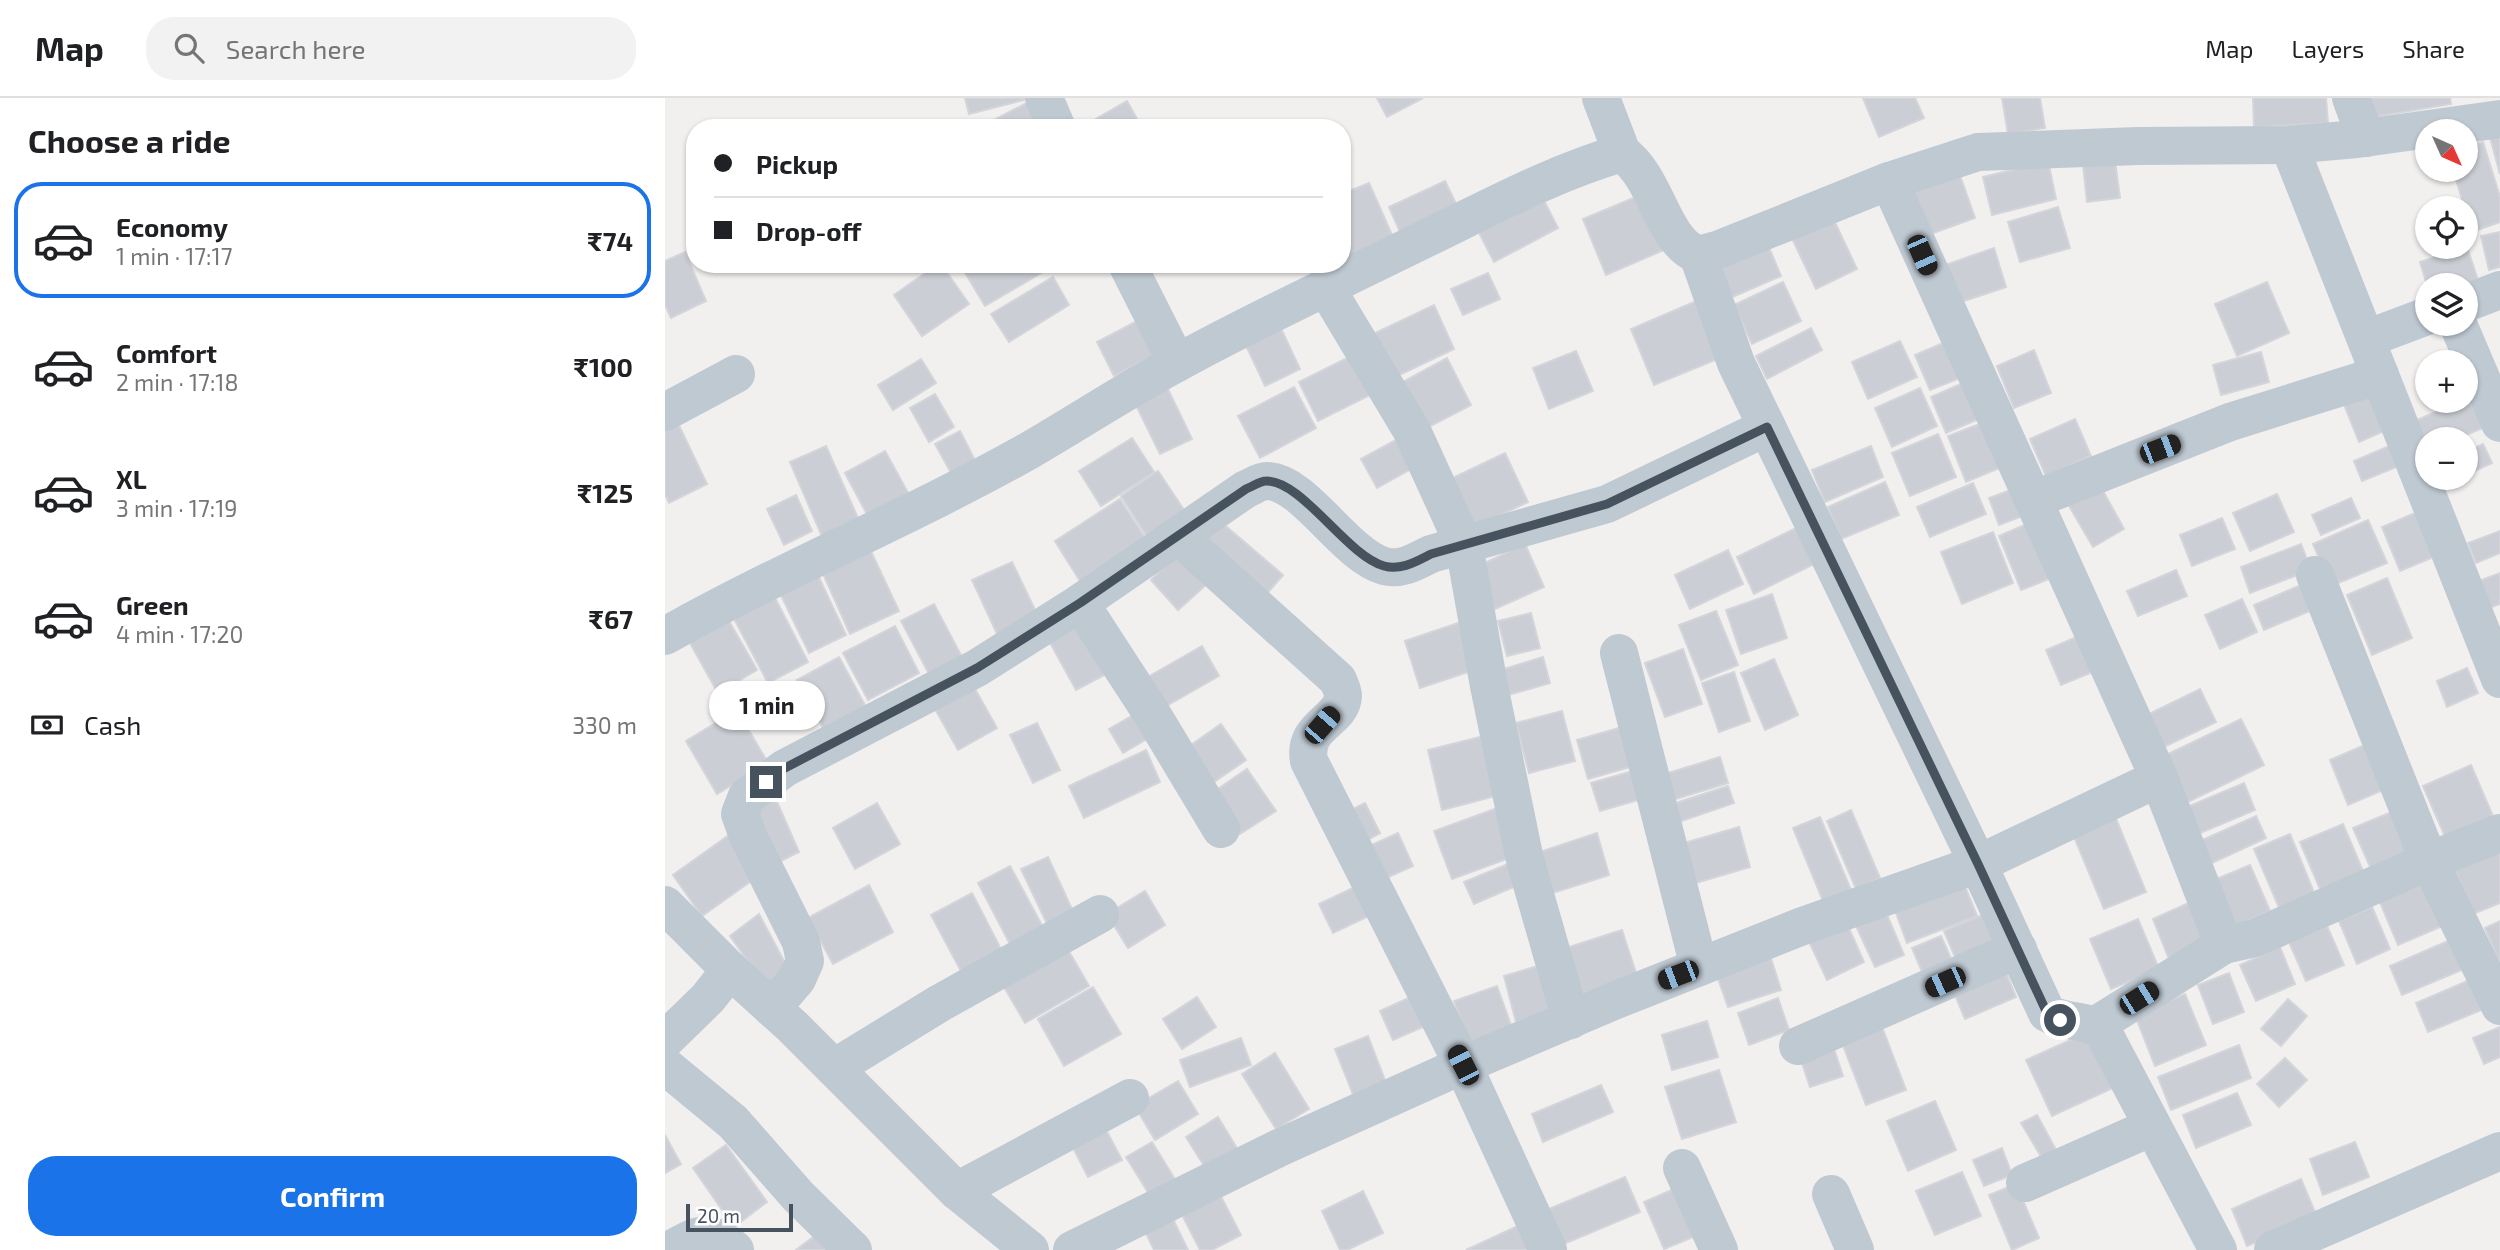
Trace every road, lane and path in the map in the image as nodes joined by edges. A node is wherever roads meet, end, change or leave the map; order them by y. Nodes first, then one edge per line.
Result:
1 (1044, 98) edge
2 (1601, 98) edge
3 (2351, 98) edge
4 (1053, 119) edge
5 (2500, 119) edge
6 (2366, 138) junction
7 (2289, 145) junction
8 (1622, 153) junction
9 (1889, 181) junction
10 (1699, 255) junction
11 (1132, 273) edge
12 (1325, 286) junction
13 (2500, 290) edge
14 (2478, 298) edge
15 (2415, 321) edge
16 (2463, 336) edge
17 (2366, 339) junction
18 (1177, 363) junction
19 (736, 374) dead end
20 (2380, 375) junction
21 (665, 412) edge
22 (2500, 423) edge
23 (1767, 427) junction
24 (2033, 500) junction
25 (1178, 536) junction
26 (1464, 545) junction
27 (2315, 575) dead end
28 (1080, 603) junction
29 (665, 636) edge
30 (1619, 653) dead end
31 (2500, 679) edge
32 (2159, 778) junction
33 (1220, 829) dead end
34 (2500, 833) edge
35 (2429, 861) junction
36 (1978, 864) junction
37 (665, 905) edge
38 (1100, 914) dead end
39 (2224, 945) junction
40 (2018, 949) junction
41 (1699, 967) junction
42 (719, 984) junction
43 (2500, 1006) edge
44 (772, 1008) junction
45 (1570, 1020) junction
46 (2096, 1025) junction
47 (665, 1040) edge
48 (1797, 1046) dead end
49 (1463, 1065) junction
50 (665, 1066) edge
51 (834, 1068) junction
52 (1130, 1098) dead end
53 (2152, 1127) junction
54 (2500, 1151) edge
55 (1682, 1168) dead end
56 (2025, 1183) dead end
57 (957, 1191) junction
58 (1831, 1194) dead end
59 (670, 1250) edge
60 (735, 1250) edge
61 (853, 1250) edge
62 (1030, 1250) edge
63 (1072, 1250) edge
64 (1548, 1250) edge
65 (1719, 1250) edge
66 (1855, 1250) edge
67 (2218, 1250) edge
68 (2273, 1250) edge

1 - 4 street
2 - 8 street
3 - 6 street
5 - 6 street
6 - 7 street
7 - 9 street
7 - 17 street
8 - 10 street
8 - 12 street
9 - 10 street
9 - 24 street
10 - 23 street
11 - 18 street
12 - 18 street
12 - 26 street
13 - 14 street
15 - 17 street
16 - 22 street
17 - 20 street
18 - 29 street
19 - 21 street
20 - 24 street
20 - 31 street
23 - 26 street
23 - 36 street
24 - 32 street
25 - 26 street
25 - 28 street
25 - 49 street
26 - 45 street
27 - 35 street
28 - 33 street
28 - 44 street
30 - 41 street
32 - 36 street
32 - 39 street
34 - 35 street
35 - 39 street
35 - 43 street
36 - 40 street
36 - 41 street
37 - 42 street
38 - 51 street
39 - 46 street
40 - 46 street
40 - 48 street
41 - 45 street
42 - 44 street
42 - 47 street
44 - 51 street
45 - 49 street
46 - 53 street
49 - 63 street
49 - 64 street
50 - 61 street
51 - 57 street
52 - 57 street
53 - 56 street
53 - 67 street
54 - 68 street
55 - 65 street
57 - 62 street
58 - 66 street
59 - 60 street

